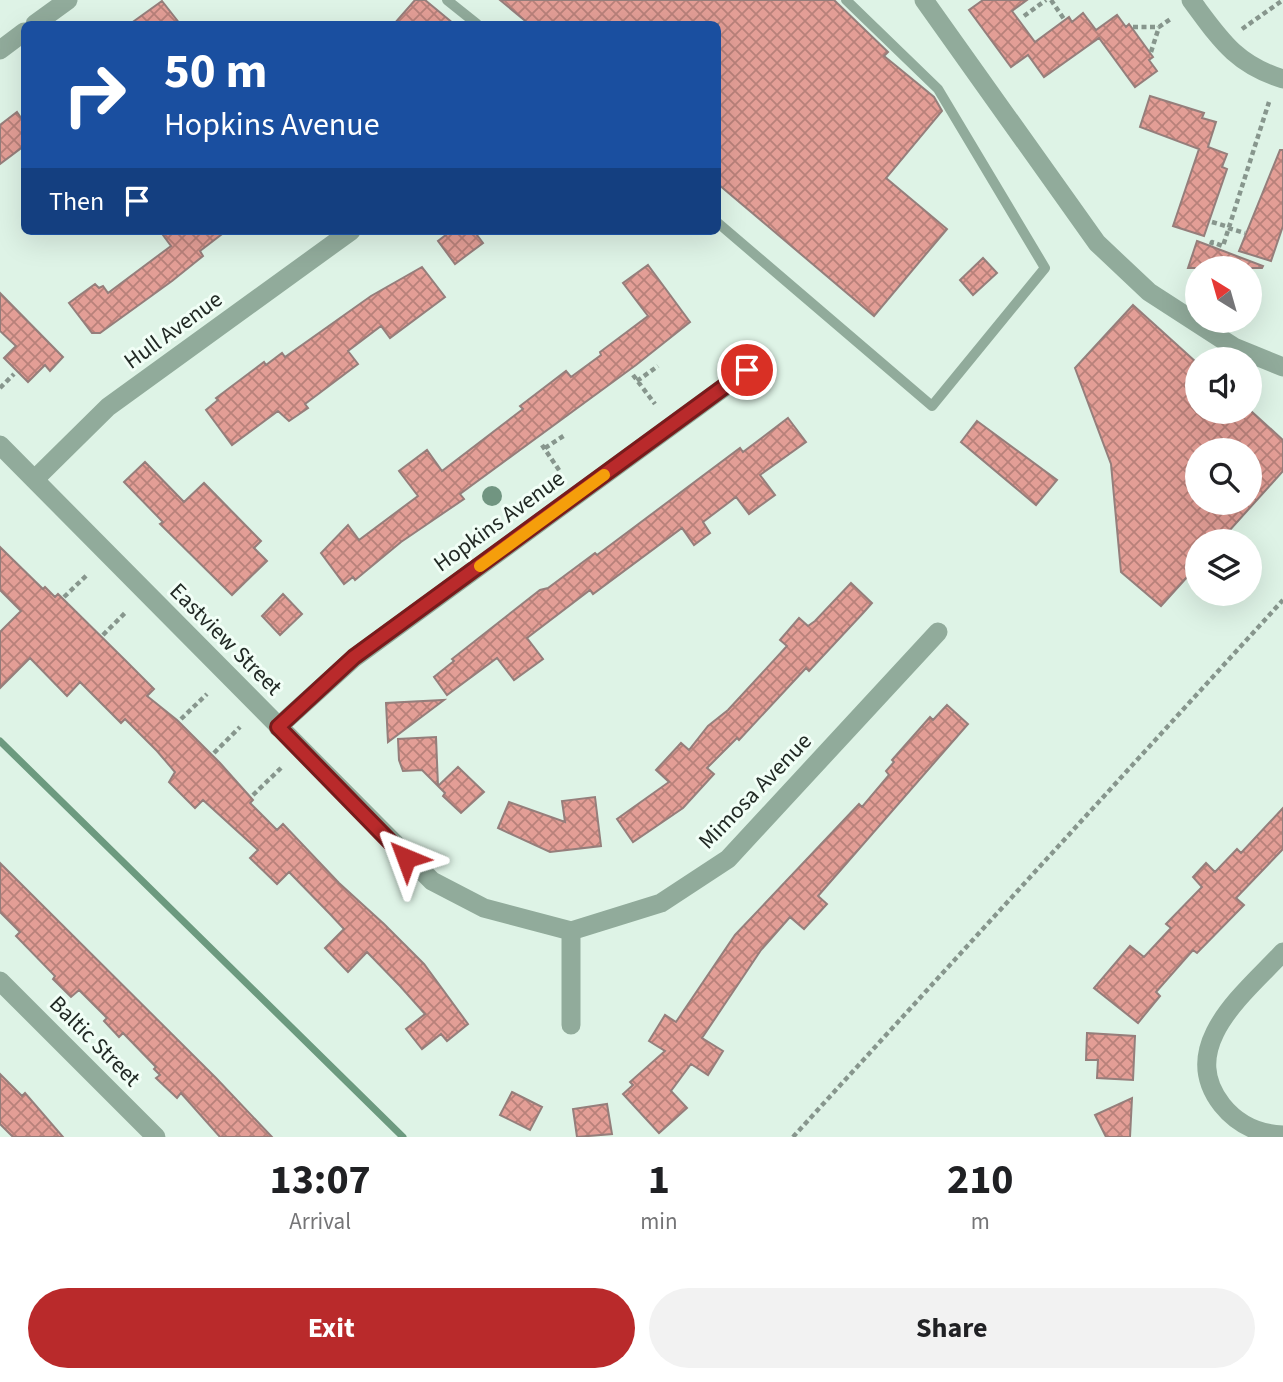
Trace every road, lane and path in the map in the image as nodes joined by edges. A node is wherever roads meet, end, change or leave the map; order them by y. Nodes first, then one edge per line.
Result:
1 (68, 0) edge
2 (447, 0) edge
3 (846, 0) edge
4 (923, 0) edge
5 (1048, 0) edge
6 (1191, 0) edge
7 (1283, 0) edge
8 (1024, 16) dead end
9 (1171, 18) dead end
10 (1064, 19) dead end
11 (38, 21) edge
12 (473, 21) edge
13 (1133, 27) dead end
14 (1159, 27) junction
15 (1242, 29) dead end
16 (21, 34) edge
17 (0, 50) edge
18 (1151, 52) dead end
19 (1283, 79) edge
20 (1269, 102) dead end
21 (1212, 222) dead end
22 (721, 226) edge
23 (1229, 228) junction
24 (1245, 233) dead end
25 (345, 235) edge
26 (1211, 245) dead end
27 (756, 364) dead end
28 (658, 366) dead end
29 (1283, 367) edge
30 (14, 374) dead end
31 (632, 374) dead end
32 (638, 381) junction
33 (0, 388) edge
34 (654, 404) dead end
35 (565, 435) dead end
36 (0, 445) edge
37 (561, 473) dead end
38 (34, 479) junction
39 (88, 574) dead end
40 (64, 597) dead end
41 (1283, 600) edge
42 (126, 612) dead end
43 (937, 632) dead end
44 (103, 635) dead end
45 (207, 694) dead end
46 (181, 719) dead end
47 (240, 727) dead end
48 (278, 727) junction
49 (214, 753) dead end
50 (281, 768) dead end
51 (253, 795) dead end
52 (571, 931) junction
53 (1283, 952) edge
54 (0, 981) edge
55 (572, 1025) dead end
56 (1283, 1135) edge
57 (156, 1137) edge
58 (793, 1137) edge

1 - 11 street
2 - 12 lane
3 - 22 lane
4 - 29 street
5 - 8 path
5 - 10 path
6 - 19 street
7 - 15 path
9 - 14 path
13 - 14 path
14 - 18 path
16 - 17 street
20 - 23 path
21 - 23 path
23 - 24 path
23 - 26 path
25 - 38 street, Hull Avenue
27 - 48 street, Hopkins Avenue
28 - 32 path
30 - 33 path
31 - 32 path
32 - 34 path
35 - 37 path
36 - 38 street, Eastview Street
38 - 48 street, Eastview Street
39 - 40 path
41 - 58 path
42 - 44 path
43 - 52 street, Mimosa Avenue
45 - 46 path
47 - 49 path
48 - 52 street, Eastview Street
50 - 51 path
52 - 55 street
53 - 56 street
54 - 57 street, Baltic Street

